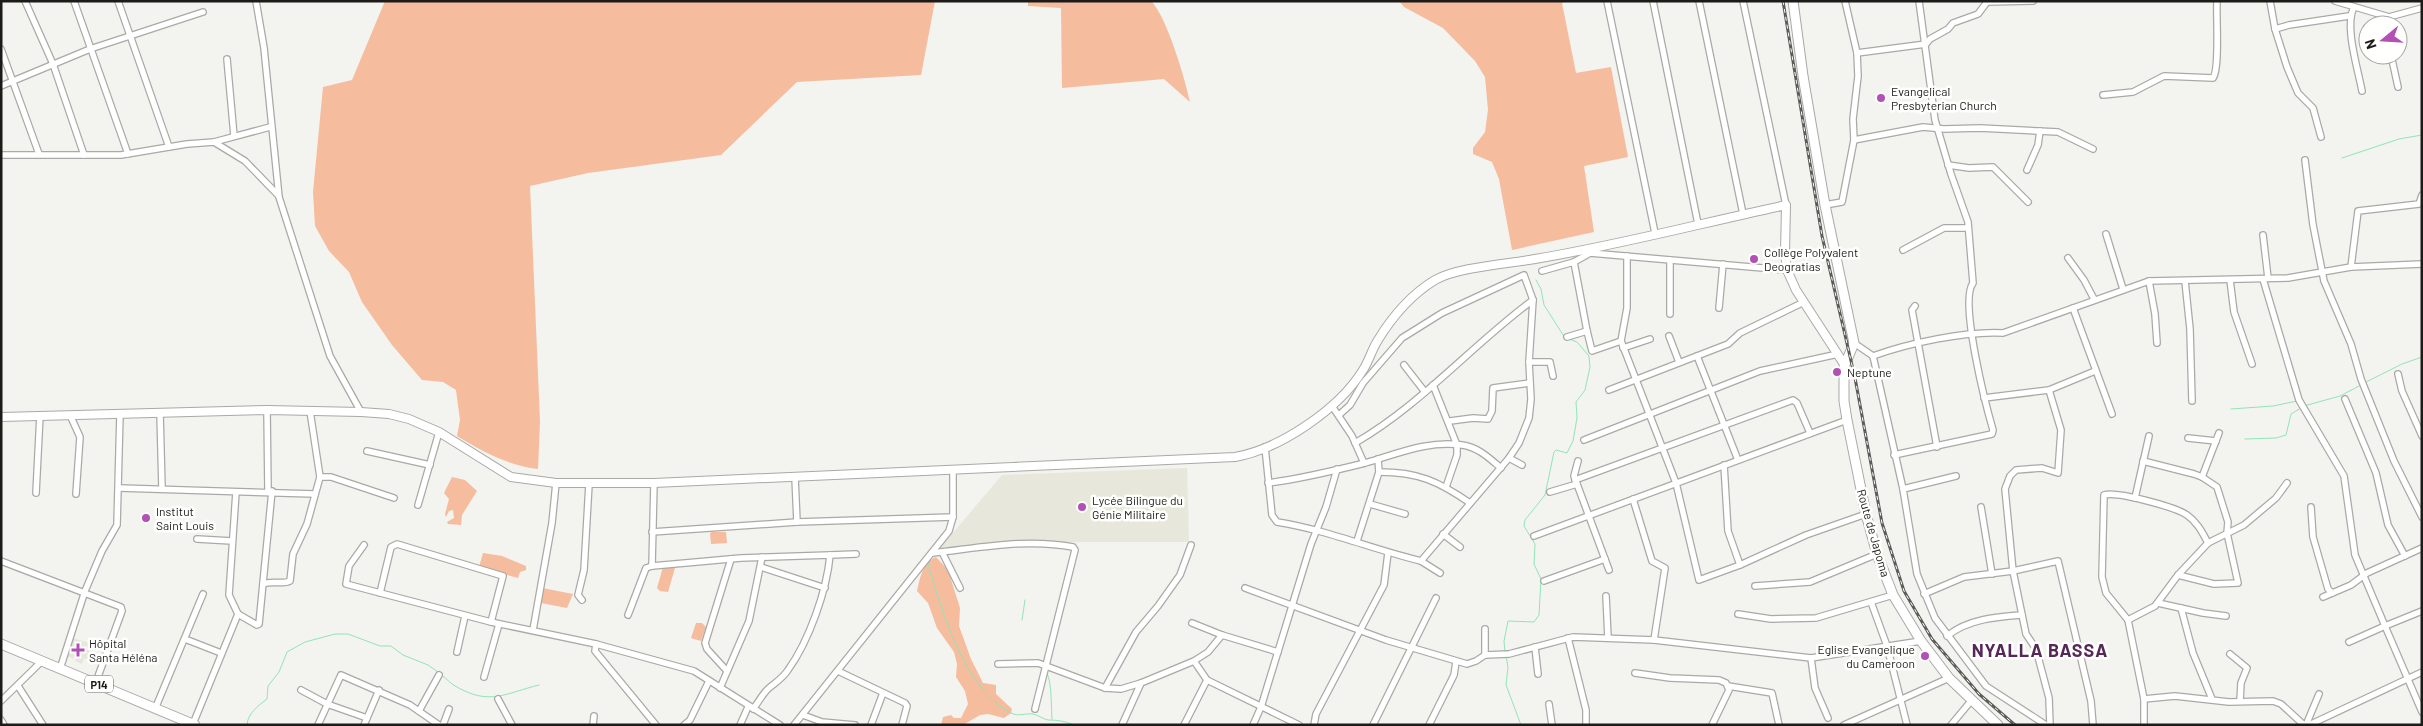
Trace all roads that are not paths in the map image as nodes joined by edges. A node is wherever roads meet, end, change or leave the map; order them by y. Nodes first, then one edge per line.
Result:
1 (25, 1) edge
2 (74, 1) edge
3 (118, 1) edge
4 (256, 1) edge
5 (1607, 1) edge
6 (1653, 1) edge
7 (1699, 1) edge
8 (1743, 1) edge
9 (1794, 1) edge
10 (1845, 1) edge
11 (1919, 1) edge
12 (2033, 1) edge
13 (2217, 1) edge
14 (2270, 1) edge
15 (2335, 1) edge
16 (2418, 1) edge
17 (2354, 8) junction
18 (2422, 8) edge
19 (203, 12) dead end
20 (2381, 15) edge
21 (2396, 15) edge
22 (2349, 16) junction
23 (2275, 29) junction
24 (132, 37) junction
25 (1926, 44) junction
26 (1, 49) edge
27 (90, 49) junction
28 (1857, 53) junction
29 (227, 59) dead end
30 (53, 64) junction
31 (2393, 65) edge
32 (14, 81) junction
33 (1, 86) edge
34 (2398, 87) dead end
35 (2362, 91) dead end
36 (2103, 95) dead end
37 (270, 127) junction
38 (1938, 128) junction
39 (2040, 131) junction
40 (234, 136) junction
41 (2321, 137) dead end
42 (1854, 140) junction
43 (214, 142) junction
44 (169, 147) junction
45 (2092, 149) dead end
46 (39, 154) junction
47 (128, 154) junction
48 (1, 155) edge
49 (84, 155) junction
50 (2306, 160) dead end
51 (1948, 165) junction
52 (2026, 170) dead end
53 (2422, 195) edge
54 (279, 196) junction
55 (2028, 202) dead end
56 (1786, 205) junction
57 (1825, 205) junction
58 (1743, 214) junction
59 (1698, 224) junction
60 (1968, 228) junction
61 (1655, 233) junction
62 (2106, 234) dead end
63 (2263, 235) dead end
64 (1903, 250) dead end
65 (1627, 256) junction
66 (2068, 258) dead end
67 (1670, 260) junction
68 (1574, 262) junction
69 (1723, 264) junction
70 (2422, 264) edge
71 (2351, 267) junction
72 (1787, 270) junction
73 (1542, 271) dead end
74 (2322, 272) junction
75 (2266, 279) junction
76 (2230, 280) junction
77 (2149, 281) junction
78 (2185, 281) junction
79 (2123, 289) junction
80 (2094, 299) junction
81 (1533, 300) junction
82 (1804, 302) junction
83 (1914, 306) dead end
84 (1720, 308) dead end
85 (2073, 308) junction
86 (1670, 314) dead end
87 (1586, 332) junction
88 (1973, 335) junction
89 (1669, 336) dead end
90 (1567, 337) dead end
91 (1650, 339) dead end
92 (1620, 341) junction
93 (1854, 343) junction
94 (2157, 343) dead end
95 (1917, 344) junction
96 (1624, 348) junction
97 (1838, 354) junction
98 (1697, 356) junction
99 (1873, 356) junction
100 (1529, 362) junction
101 (1680, 362) junction
102 (1844, 364) junction
103 (2252, 364) dead end
104 (1404, 365) dead end
105 (2096, 371) junction
106 (2398, 374) dead end
107 (1553, 376) dead end
108 (1636, 380) junction
109 (1530, 383) junction
110 (1434, 385) junction
111 (1609, 390) dead end
112 (1711, 390) junction
113 (2049, 390) junction
114 (1425, 392) junction
115 (1984, 398) junction
116 (2345, 399) dead end
117 (2192, 401) dead end
118 (1332, 406) junction
119 (266, 410) junction
120 (310, 411) junction
121 (361, 412) junction
122 (160, 413) junction
123 (70, 414) junction
124 (120, 414) junction
125 (2112, 414) dead end
126 (40, 415) junction
127 (1339, 415) junction
128 (1649, 415) junction
129 (1, 416) edge
130 (1846, 420) junction
131 (1450, 421) junction
132 (1724, 426) junction
133 (439, 432) junction
134 (1810, 433) junction
135 (2218, 433) dead end
136 (2149, 436) dead end
137 (2422, 436) edge
138 (2188, 438) dead end
139 (1584, 440) dead end
140 (2216, 441) junction
141 (1355, 443) junction
142 (1457, 445) junction
143 (1266, 447) junction
144 (1937, 447) junction
145 (1662, 448) junction
146 (367, 451) dead end
147 (1894, 455) junction
148 (1509, 458) junction
149 (1378, 459) junction
150 (1738, 460) junction
151 (1578, 461) dead end
152 (2143, 461) junction
153 (1364, 463) junction
154 (430, 465) junction
155 (1522, 465) dead end
156 (1724, 465) junction
157 (1501, 468) junction
158 (953, 469) junction
159 (1337, 469) junction
160 (1379, 472) junction
161 (1956, 476) dead end
162 (320, 477) junction
163 (795, 477) junction
164 (2202, 477) junction
165 (1576, 482) junction
166 (556, 483) junction
167 (1268, 483) junction
168 (1676, 483) junction
169 (2286, 483) dead end
170 (589, 484) junction
171 (654, 484) junction
172 (1446, 487) junction
173 (119, 488) junction
174 (162, 489) junction
175 (1903, 489) junction
176 (270, 491) junction
177 (236, 492) junction
178 (1550, 492) dead end
179 (36, 493) dead end
180 (76, 494) dead end
181 (315, 494) junction
182 (394, 498) dead end
183 (2135, 498) junction
184 (1633, 499) junction
185 (1470, 503) junction
186 (1370, 504) junction
187 (418, 505) dead end
188 (1981, 507) dead end
189 (2311, 507) dead end
190 (1405, 514) dead end
191 (1866, 514) junction
192 (1589, 516) junction
193 (954, 517) junction
194 (2422, 517) edge
195 (797, 522) junction
196 (1316, 530) junction
197 (652, 532) junction
198 (2227, 533) junction
199 (1443, 534) junction
200 (1534, 536) dead end
201 (197, 539) dead end
202 (232, 541) junction
203 (1357, 541) junction
204 (2208, 543) junction
205 (364, 545) dead end
206 (1191, 545) dead end
207 (1460, 548) dead end
208 (2422, 548) edge
209 (942, 552) junction
210 (933, 553) junction
211 (1388, 553) junction
212 (856, 554) dead end
213 (1878, 554) junction
214 (830, 555) junction
215 (2405, 556) junction
216 (762, 557) junction
217 (732, 559) junction
218 (1605, 559) junction
219 (1, 561) edge
220 (1420, 561) junction
221 (1740, 565) junction
222 (652, 566) junction
223 (762, 567) junction
224 (1609, 570) dead end
225 (2013, 571) junction
226 (1440, 573) dead end
227 (1992, 574) junction
228 (2178, 575) junction
229 (2363, 578) junction
230 (1544, 581) dead end
231 (263, 584) junction
232 (1755, 586) dead end
233 (825, 588) junction
234 (960, 588) dead end
235 (1245, 588) dead end
236 (85, 591) junction
237 (380, 593) junction
238 (2332, 593) junction
239 (203, 594) dead end
240 (1924, 594) junction
241 (1894, 595) junction
242 (1606, 596) dead end
243 (2324, 597) dead end
244 (1436, 598) dead end
245 (582, 600) dead end
246 (1871, 602) junction
247 (2158, 603) junction
248 (1292, 606) junction
249 (2181, 608) junction
250 (2422, 611) edge
251 (238, 614) junction
252 (1738, 614) dead end
253 (628, 615) dead end
254 (2022, 615) junction
255 (466, 616) junction
256 (2226, 616) dead end
257 (2128, 620) junction
258 (491, 622) junction
259 (1192, 623) dead end
260 (499, 624) junction
261 (2385, 626) junction
262 (1485, 629) dead end
263 (533, 630) junction
264 (1360, 631) junction
265 (1222, 635) junction
266 (1947, 636) junction
267 (1568, 638) junction
268 (1608, 638) junction
269 (185, 639) junction
270 (1654, 640) junction
271 (1921, 640) junction
272 (2349, 642) dead end
273 (596, 644) junction
274 (1887, 646) junction
275 (2, 647) edge
276 (1535, 647) junction
277 (1412, 648) junction
278 (456, 652) dead end
279 (1278, 652) junction
280 (221, 653) junction
281 (2230, 654) dead end
282 (1485, 655) junction
283 (1811, 658) junction
284 (42, 660) junction
285 (1194, 661) junction
286 (1456, 662) junction
287 (998, 664) dead end
288 (1045, 665) junction
289 (60, 669) junction
290 (727, 671) junction
291 (838, 671) junction
292 (2422, 672) edge
293 (1635, 673) dead end
294 (1538, 674) dead end
295 (439, 676) dead end
296 (484, 677) dead end
297 (1949, 678) junction
298 (2407, 679) junction
299 (1207, 680) junction
300 (96, 682) junction
301 (709, 682) junction
302 (1141, 683) junction
303 (18, 686) junction
304 (1728, 686) junction
305 (720, 688) junction
306 (1105, 688) junction
307 (301, 690) dead end
308 (378, 690) junction
309 (883, 693) junction
310 (2319, 694) dead end
311 (498, 699) dead end
312 (2144, 699) junction
313 (2212, 699) junction
314 (1900, 700) junction
315 (1971, 701) junction
316 (1, 702) edge
317 (2240, 702) junction
318 (327, 704) junction
319 (1548, 704) dead end
320 (1261, 707) junction
321 (751, 708) junction
322 (155, 709) junction
323 (449, 709) dead end
324 (1035, 709) dead end
325 (419, 710) junction
326 (2422, 712) edge
327 (802, 714) junction
328 (594, 716) dead end
329 (650, 718) junction
330 (1828, 718) dead end
331 (1, 720) edge
332 (365, 722) edge
333 (194, 724) edge
334 (4, 725) edge
335 (43, 725) edge
336 (318, 725) edge
337 (439, 725) edge
338 (442, 725) edge
339 (512, 725) edge
340 (593, 725) edge
341 (646, 725) edge
342 (656, 725) edge
343 (684, 725) edge
344 (740, 725) edge
345 (780, 725) edge
346 (794, 725) edge
347 (855, 725) edge
348 (871, 725) edge
349 (902, 725) edge
350 (1122, 725) edge
351 (1184, 725) edge
352 (1252, 725) edge
353 (1298, 725) edge
354 (1314, 725) edge
355 (1374, 725) edge
356 (1429, 725) edge
357 (1552, 725) edge
358 (1586, 725) edge
359 (1712, 725) edge
360 (1779, 725) edge
361 (1844, 725) edge
362 (1907, 725) edge
363 (1951, 725) edge
364 (1998, 725) edge
365 (2046, 725) edge
366 (2050, 725) edge
367 (2093, 725) edge
368 (2144, 725) edge
369 (2307, 725) edge

1 - 30 street
2 - 27 street
3 - 24 street
4 - 37 street
5 - 61 street
6 - 59 street
7 - 58 street
8 - 56 street
9 - 57 main road
10 - 28 street
11 - 25 street
12 - 25 street
13 - 36 street
14 - 23 street
15 - 17 street
16 - 18 street
17 - 20 street
17 - 22 street
18 - 21 street
19 - 24 street
22 - 23 street
22 - 35 street
23 - 41 street
24 - 27 street
24 - 44 street
25 - 28 street
25 - 38 street
26 - 32 street
27 - 30 street
27 - 47 street
28 - 42 street
29 - 40 street
30 - 32 street
30 - 49 street
31 - 34 street
32 - 33 street
32 - 46 street
37 - 40 street
37 - 54 street
38 - 39 street
38 - 42 street
38 - 51 street
39 - 45 street
39 - 52 street
40 - 43 street
42 - 57 street
43 - 44 street
43 - 54 street
44 - 47 street
46 - 48 street
46 - 49 street
47 - 49 street
50 - 74 street
51 - 55 street
51 - 60 street
53 - 71 street
54 - 121 street
56 - 58 main road
56 - 72 main road
57 - 93 main road
58 - 59 main road
59 - 61 main road
60 - 64 street
60 - 88 street
61 - 118 main road
62 - 79 street
63 - 75 street
65 - 67 street
65 - 68 street
65 - 92 street
66 - 80 street
67 - 69 street
67 - 86 street
68 - 73 street
68 - 87 street
69 - 72 street
69 - 84 street
70 - 71 street
71 - 74 street
72 - 82 main road
74 - 75 street
74 - 194 street
75 - 76 street
75 - 229 street
76 - 78 street
76 - 103 street
77 - 78 street
77 - 79 street
77 - 94 street
78 - 117 street
79 - 80 street
80 - 85 street
81 - 100 street
81 - 110 street
81 - 127 street
82 - 97 main road
82 - 98 street
83 - 95 street
85 - 88 street
85 - 105 street
87 - 90 street
87 - 92 street
88 - 95 street
88 - 115 street
89 - 101 street
91 - 96 street
92 - 96 street
93 - 99 street
93 - 102 main road
95 - 99 street
95 - 144 street
96 - 108 street
97 - 102 main road
97 - 112 street
98 - 101 street
98 - 112 street
99 - 147 street
100 - 107 street
100 - 109 street
101 - 108 street
102 - 130 main road, Route de Japoma
104 - 114 street
105 - 113 street
105 - 125 street
106 - 137 street
108 - 111 street
108 - 128 street
109 - 131 street
109 - 148 street
110 - 114 street
110 - 131 street
112 - 128 street
112 - 132 street
113 - 115 street
113 - 225 street
114 - 141 street
115 - 144 street
116 - 215 street
118 - 127 street
118 - 143 main road
119 - 120 main road
119 - 122 main road
119 - 176 street
120 - 121 main road
120 - 162 street
121 - 133 main road
122 - 124 main road
122 - 174 street
123 - 124 main road
123 - 126 main road
123 - 180 street
124 - 173 street
126 - 129 main road
126 - 179 street
127 - 141 street
128 - 139 street
128 - 145 street
130 - 134 street
130 - 191 main road, Route de Japoma
131 - 142 street
132 - 134 street
132 - 145 street
132 - 150 street
133 - 154 street
133 - 166 main road
134 - 150 street
135 - 140 street
136 - 152 street
138 - 140 street
140 - 164 street
141 - 153 street
142 - 149 street
142 - 157 street
142 - 172 street
143 - 158 main road
143 - 167 street
144 - 147 street
145 - 165 street
145 - 168 street
146 - 154 street
147 - 175 street
148 - 155 street
148 - 157 street
149 - 153 street
149 - 160 street
150 - 156 street
151 - 165 street
152 - 164 street
152 - 183 street
153 - 159 street
154 - 187 street
156 - 168 street
156 - 221 street
157 - 185 street
158 - 163 main road
158 - 193 street
159 - 167 street
159 - 196 street
160 - 172 street
160 - 186 street
161 - 175 street
162 - 181 street
162 - 182 street
163 - 171 main road
163 - 195 street
164 - 198 street
165 - 178 street
165 - 192 street
166 - 170 main road
166 - 263 street
167 - 196 street
168 - 184 street
168 - 221 street
169 - 198 street
170 - 171 main road
170 - 245 street
171 - 197 street
172 - 185 street
173 - 174 street
173 - 236 street
174 - 177 street
175 - 240 street
176 - 177 street
176 - 181 street
176 - 231 street
177 - 202 street
181 - 231 street
183 - 204 street
183 - 257 street
184 - 192 street
184 - 270 street
185 - 199 street
186 - 190 street
186 - 203 street
188 - 227 street
189 - 238 street
191 - 213 main road, Route de Japoma
191 - 221 street
192 - 200 street
192 - 218 street
193 - 195 street
193 - 210 street
195 - 197 street
196 - 203 street
196 - 248 street
197 - 222 street
198 - 204 street
198 - 228 street
199 - 207 street
199 - 220 street
201 - 202 street
202 - 251 street
203 - 211 street
204 - 228 street
205 - 237 street
206 - 306 street
208 - 215 street
209 - 210 street
209 - 234 street
209 - 288 street
210 - 291 street
211 - 220 street
211 - 264 street
212 - 214 street
213 - 232 street
213 - 241 main road, Route de Japoma
214 - 216 street
214 - 233 street
215 - 229 street
216 - 217 street
216 - 223 street
217 - 222 street
217 - 290 street
218 - 224 street
218 - 230 street
219 - 236 street
220 - 226 street
222 - 253 street
223 - 233 street
223 - 290 street
225 - 227 street
225 - 254 street
225 - 367 street
227 - 240 street
228 - 247 street
229 - 238 street
229 - 261 street
231 - 251 street
233 - 321 street
235 - 248 street
236 - 289 street
236 - 300 street
237 - 255 street
237 - 258 street
238 - 243 street
239 - 269 street
240 - 266 street
241 - 246 street
241 - 271 main road, Route de Japoma
242 - 268 street
244 - 277 street
246 - 252 street
246 - 274 street
247 - 249 street
247 - 257 street
248 - 264 street
248 - 279 street
249 - 256 street
249 - 313 street
250 - 261 street
251 - 280 street
254 - 266 street
254 - 366 street
255 - 258 street
255 - 278 street
257 - 312 street
258 - 260 street
259 - 265 street
260 - 263 street
260 - 296 street
261 - 272 street
261 - 298 street
262 - 282 street
263 - 273 street
264 - 277 street
264 - 354 street
265 - 279 street
265 - 285 street
266 - 365 street
267 - 268 street
267 - 276 street
267 - 358 street
268 - 270 street
269 - 280 street
269 - 322 street
270 - 283 street
271 - 274 street
271 - 297 main road, Route de Japoma
273 - 301 street
273 - 329 street
274 - 283 street
274 - 314 street
275 - 284 main road, P14
276 - 282 street
276 - 294 street
277 - 286 street
277 - 355 street
279 - 320 street
280 - 333 street
281 - 317 street
282 - 286 street
283 - 330 street
284 - 289 main road, P14
284 - 303 street
285 - 299 street
285 - 302 street
286 - 356 street
287 - 288 street
288 - 306 street
288 - 324 street
289 - 300 main road, P14
290 - 305 street
291 - 309 street
291 - 327 street
292 - 298 street
293 - 304 street
295 - 325 street
297 - 314 street
297 - 315 main road, Route de Japoma
298 - 326 street
298 - 369 street
299 - 320 street
299 - 351 street
300 - 322 main road, P14
301 - 305 street
301 - 343 street
302 - 306 street
302 - 350 street
303 - 316 street
303 - 335 street
304 - 359 street
304 - 360 street
305 - 321 street
307 - 318 street
308 - 318 street
308 - 325 street
308 - 332 street
309 - 348 street
309 - 349 street
310 - 369 street
311 - 339 street
312 - 313 street
312 - 368 street
313 - 317 street
314 - 361 street
314 - 362 street
315 - 363 street
315 - 364 main road, Route de Japoma
317 - 369 street
318 - 332 street
318 - 336 street
319 - 357 street
320 - 352 street
320 - 353 street
321 - 344 street
321 - 345 street
322 - 333 main road, P14
323 - 338 street
325 - 337 street
327 - 346 street
327 - 347 street
328 - 340 street
329 - 341 street
329 - 342 street
331 - 334 street

